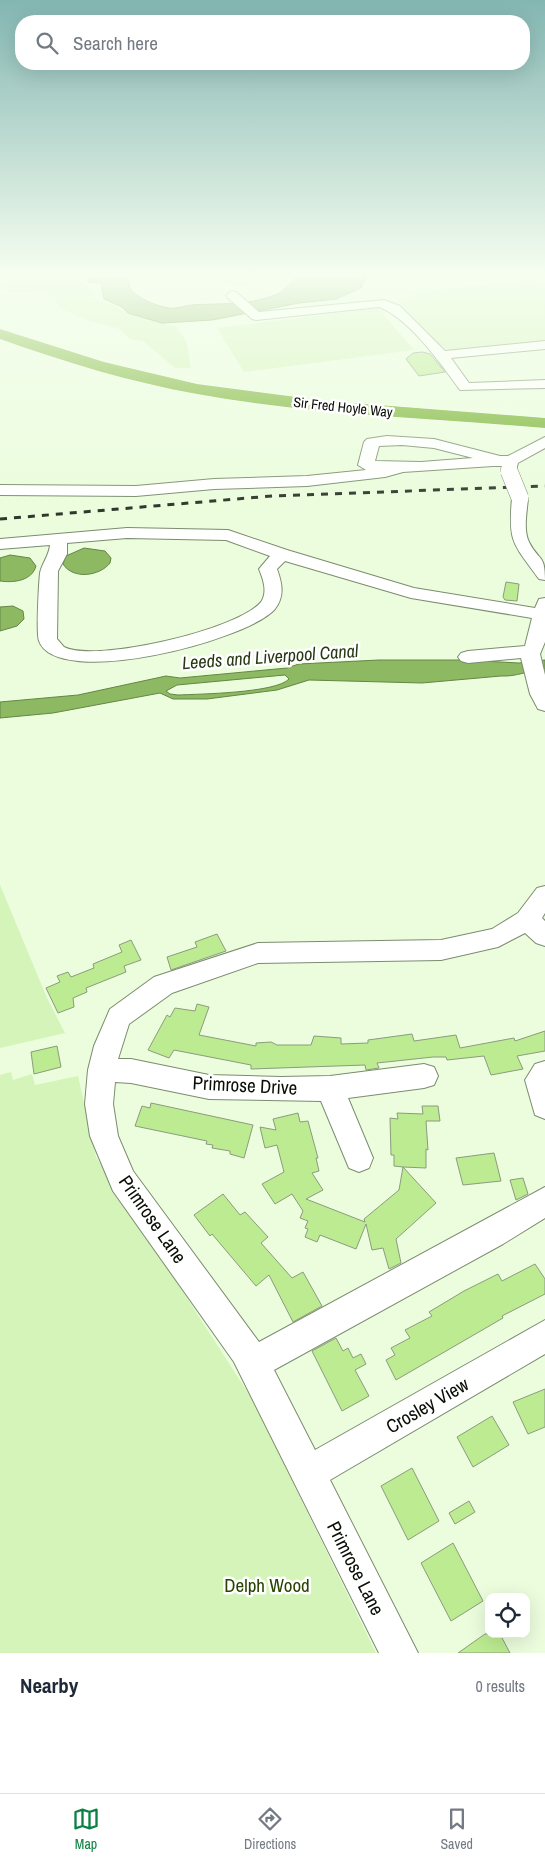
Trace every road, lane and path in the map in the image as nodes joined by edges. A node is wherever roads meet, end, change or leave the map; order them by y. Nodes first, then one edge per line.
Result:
1 (25, 353) edge
2 (54, 353) edge
3 (461, 353) edge
4 (442, 355) joint
5 (545, 384) edge
6 (545, 424) edge
7 (545, 430) edge
8 (539, 445) edge
9 (495, 460) junction
10 (510, 466) junction
11 (397, 467) junction
12 (0, 490) edge
13 (59, 540) junction
14 (0, 544) edge
15 (281, 554) junction
16 (545, 575) edge
17 (543, 608) edge
18 (535, 648) edge
19 (468, 657) dead end
20 (545, 704) edge
21 (545, 895) edge
22 (536, 928) edge
23 (102, 1070) junction
24 (545, 1073) edge
25 (424, 1076) dead end
26 (330, 1088) junction
27 (545, 1106) edge
28 (359, 1158) dead end
29 (545, 1201) edge
30 (545, 1336) edge
31 (252, 1364) junction
32 (308, 1474) junction
33 (399, 1653) edge

1 - 7 highway, Sir Fred Hoyle Way
2 - 6 highway, Sir Fred Hoyle Way
3 - 4 street
4 - 5 street
8 - 10 street
9 - 10 street
9 - 11 street
9 - 11 street
10 - 16 street, bridge
11 - 12 street
13 - 14 street
13 - 15 street
13 - 15 street
15 - 17 street
17 - 18 street
18 - 19 street
18 - 20 street
21 - 22 street, Primrose Lane
22 - 23 street, Primrose Lane
23 - 26 street, Primrose Drive
23 - 31 street, Primrose Lane
24 - 27 street
25 - 26 street, Primrose Drive
26 - 28 street
29 - 31 street
30 - 32 street, Crosley View
31 - 32 street, Primrose Lane
32 - 33 street, Primrose Lane

